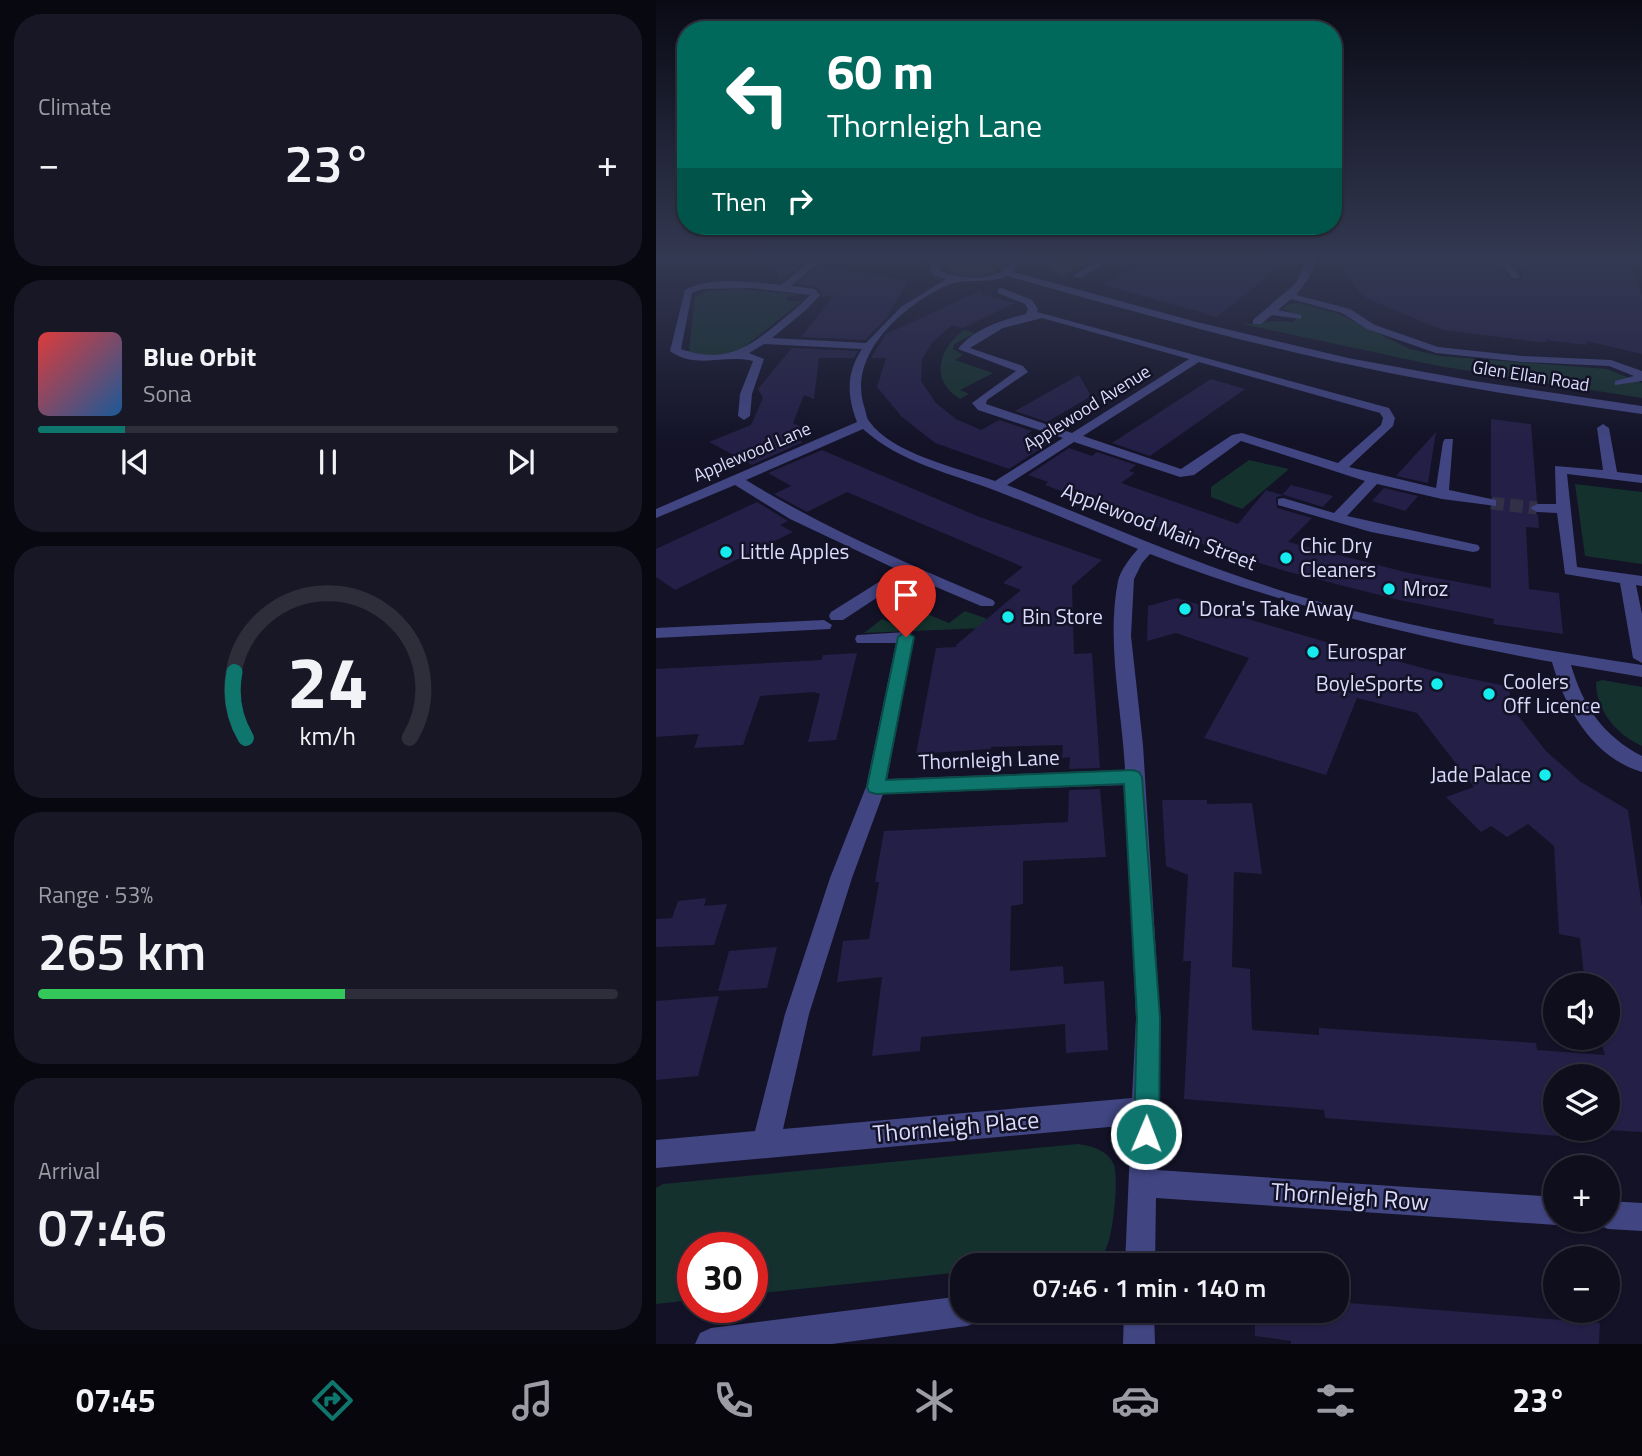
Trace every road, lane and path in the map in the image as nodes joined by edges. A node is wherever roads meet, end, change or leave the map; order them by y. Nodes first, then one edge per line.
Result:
1 (682, 320) edge
2 (787, 320) edge
3 (893, 320) edge
4 (1020, 320) edge
5 (1059, 320) edge
6 (1174, 320) edge
7 (1260, 320) edge
8 (1360, 320) edge
9 (1257, 322) dead end
10 (763, 341) junction
11 (869, 346) junction
12 (742, 355) junction
13 (1197, 359) junction
14 (1642, 376) edge
15 (1619, 383) dead end
16 (1642, 410) edge
17 (744, 416) dead end
18 (864, 424) junction
19 (1603, 428) dead end
20 (1071, 438) junction
21 (1449, 442) dead end
22 (1341, 467) junction
23 (1611, 476) junction
24 (1374, 479) junction
25 (736, 480) junction
26 (1642, 480) edge
27 (996, 486) junction
28 (1442, 495) junction
29 (1283, 502) dead end
30 (1491, 503) tunnel mouth
31 (1537, 508) tunnel mouth
32 (1564, 509) junction
33 (656, 514) edge
34 (1337, 518) junction
35 (1148, 548) junction
36 (1473, 548) dead end
37 (909, 570) junction
38 (1635, 580) edge
39 (987, 603) dead end
40 (656, 633) edge
41 (863, 639) dead end
42 (1560, 658) junction
43 (1642, 658) edge
44 (1642, 671) edge
45 (1642, 765) edge
46 (1133, 777) junction
47 (876, 787) junction
48 (1147, 1110) junction
49 (766, 1144) junction
50 (656, 1154) edge
51 (1145, 1183) junction
52 (1543, 1210) edge
53 (1620, 1216) edge
54 (1642, 1217) edge
55 (1141, 1253) edge
56 (950, 1313) edge
57 (1139, 1323) edge
58 (711, 1344) edge
59 (1139, 1344) edge

1 - 12 street
2 - 10 street
3 - 11 street
4 - 20 street
5 - 13 street
6 - 16 street, Glen Ellan Road
7 - 9 street
8 - 14 street
10 - 11 street
10 - 12 street
11 - 18 street
12 - 17 street
13 - 20 street, Applewood Avenue
13 - 22 street
14 - 15 street
18 - 25 street, Applewood Lane
18 - 27 street, Applewood Main Street
19 - 23 street
20 - 22 street
20 - 27 street, Applewood Avenue
21 - 28 street
22 - 24 street
23 - 26 street
23 - 32 street
24 - 28 street
24 - 34 street
25 - 33 street, Applewood Lane
25 - 37 street
27 - 35 street, Applewood Main Street
28 - 30 street
29 - 34 street
31 - 32 street
32 - 38 street
34 - 36 street
35 - 42 street, Applewood Main Street
35 - 46 street
37 - 39 street
37 - 40 street
38 - 43 street
41 - 47 street
42 - 44 street, Applewood Main Street
42 - 45 street
46 - 47 street, Thornleigh Lane
46 - 48 street
47 - 49 street
48 - 49 street, Thornleigh Place
48 - 51 street
49 - 50 street, Thornleigh Place
51 - 52 street, Thornleigh Row
51 - 55 street
53 - 54 street
56 - 58 street
57 - 59 street

